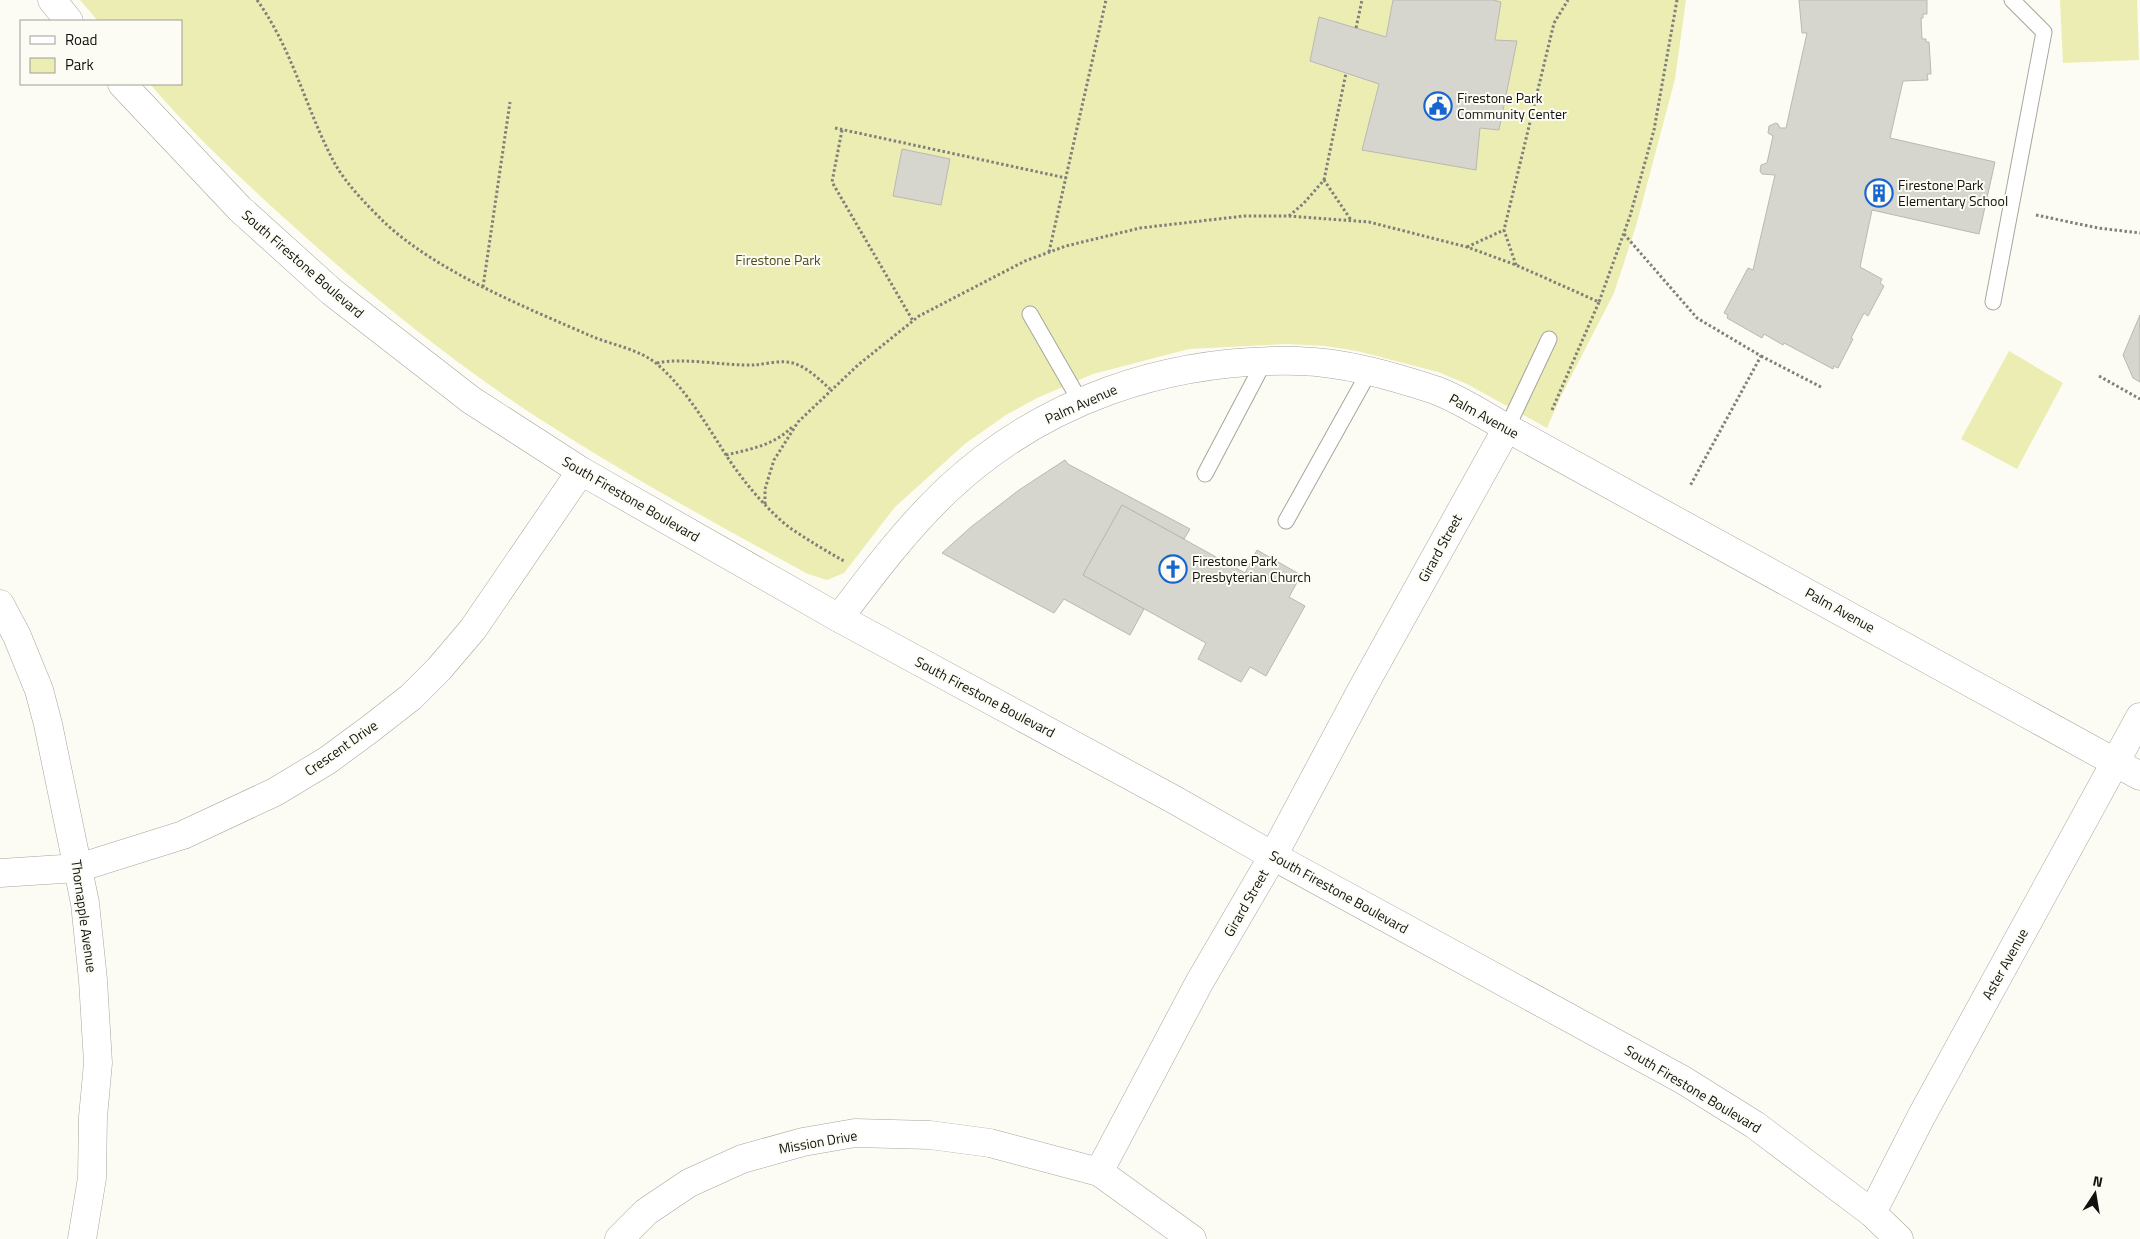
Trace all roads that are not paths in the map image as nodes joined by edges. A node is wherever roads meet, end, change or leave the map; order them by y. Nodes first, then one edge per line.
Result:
1 (52, 0) edge
2 (2012, 0) edge
3 (68, 20) edge
4 (123, 85) edge
5 (1993, 302) dead end
6 (1030, 314) dead end
7 (1549, 339) dead end
8 (1264, 362) junction
9 (1369, 372) junction
10 (1080, 401) junction
11 (1507, 428) junction
12 (581, 472) junction
13 (1205, 474) dead end
14 (1286, 521) dead end
15 (0, 604) edge
16 (839, 618) junction
17 (2140, 716) edge
18 (2115, 763) junction
19 (2140, 776) edge
20 (1273, 856) junction
21 (78, 868) junction
22 (0, 873) edge
23 (1099, 1172) junction
24 (1872, 1213) junction
25 (82, 1239) edge
26 (620, 1239) edge
27 (1192, 1239) edge
28 (1898, 1239) edge

1 - 3 street
2 - 5 lane
4 - 12 street, South Firestone Boulevard
6 - 10 lane
7 - 11 lane
8 - 9 street, Palm Avenue
8 - 10 street, Palm Avenue
8 - 13 lane
9 - 11 street, Palm Avenue
9 - 14 lane
10 - 16 street, Palm Avenue
11 - 18 street, Palm Avenue
11 - 20 street, Girard Street
12 - 16 street, South Firestone Boulevard
12 - 21 street, Crescent Drive
15 - 21 street, Thornapple Avenue
16 - 20 street, South Firestone Boulevard
17 - 18 street, Aster Avenue
18 - 19 street, Palm Avenue
18 - 24 street, Aster Avenue
20 - 23 street, Girard Street
20 - 24 street, South Firestone Boulevard
21 - 22 street, Crescent Drive
21 - 25 street, Thornapple Avenue
23 - 26 street, Mission Drive
23 - 27 street
24 - 28 street, South Firestone Boulevard

